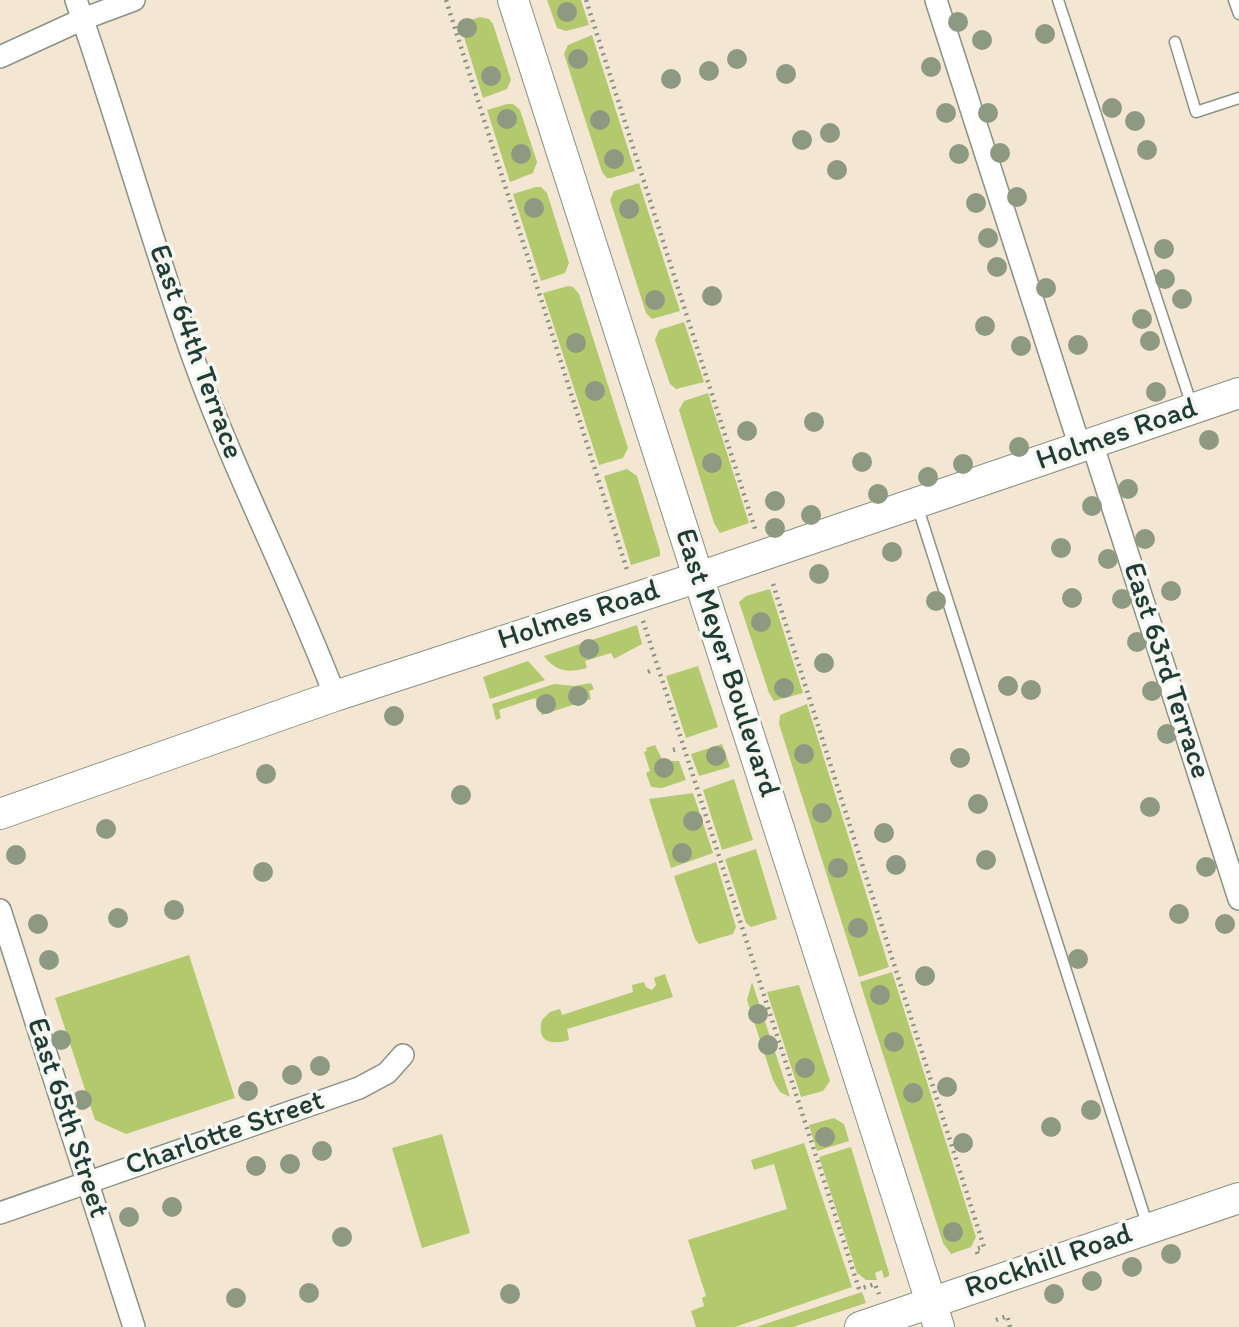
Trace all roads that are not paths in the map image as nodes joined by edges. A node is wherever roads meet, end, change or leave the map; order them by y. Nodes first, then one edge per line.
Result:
1 (134, 0) edge
2 (513, 0) edge
3 (936, 0) edge
4 (1058, 0) edge
5 (1234, 0) edge
6 (80, 10) edge
7 (1239, 14) edge
8 (1175, 42) dead end
9 (0, 57) edge
10 (1239, 98) edge
11 (1239, 393) edge
12 (1193, 409) junction
13 (1086, 445) junction
14 (916, 503) junction
15 (699, 577) junction
16 (335, 696) junction
17 (0, 814) edge
18 (1239, 899) edge
19 (0, 910) edge
20 (403, 1055) dead end
21 (88, 1182) junction
22 (1239, 1198) edge
23 (0, 1213) edge
24 (1149, 1229) junction
25 (935, 1315) edge
26 (134, 1327) edge
27 (860, 1327) edge

1 - 6 street
2 - 15 main road, East Meyer Boulevard
3 - 13 street, East 63rd Terrace
4 - 12 lane
5 - 7 lane
6 - 9 street
6 - 16 street, East 64th Terrace
8 - 10 lane
11 - 12 main road, Holmes Road
12 - 13 main road, Holmes Road
13 - 14 main road, Holmes Road
13 - 18 street, East 63rd Terrace
14 - 15 main road, Holmes Road
14 - 24 lane
15 - 16 main road, Holmes Road
15 - 25 main road, East Meyer Boulevard
16 - 17 main road, Holmes Road
19 - 21 street, East 65th Street
20 - 21 street, Charlotte Street
21 - 23 street, Charlotte Street
21 - 26 street, East 65th Street
22 - 24 main road, Rockhill Road
24 - 25 main road, Rockhill Road
25 - 27 main road, Rockhill Road

